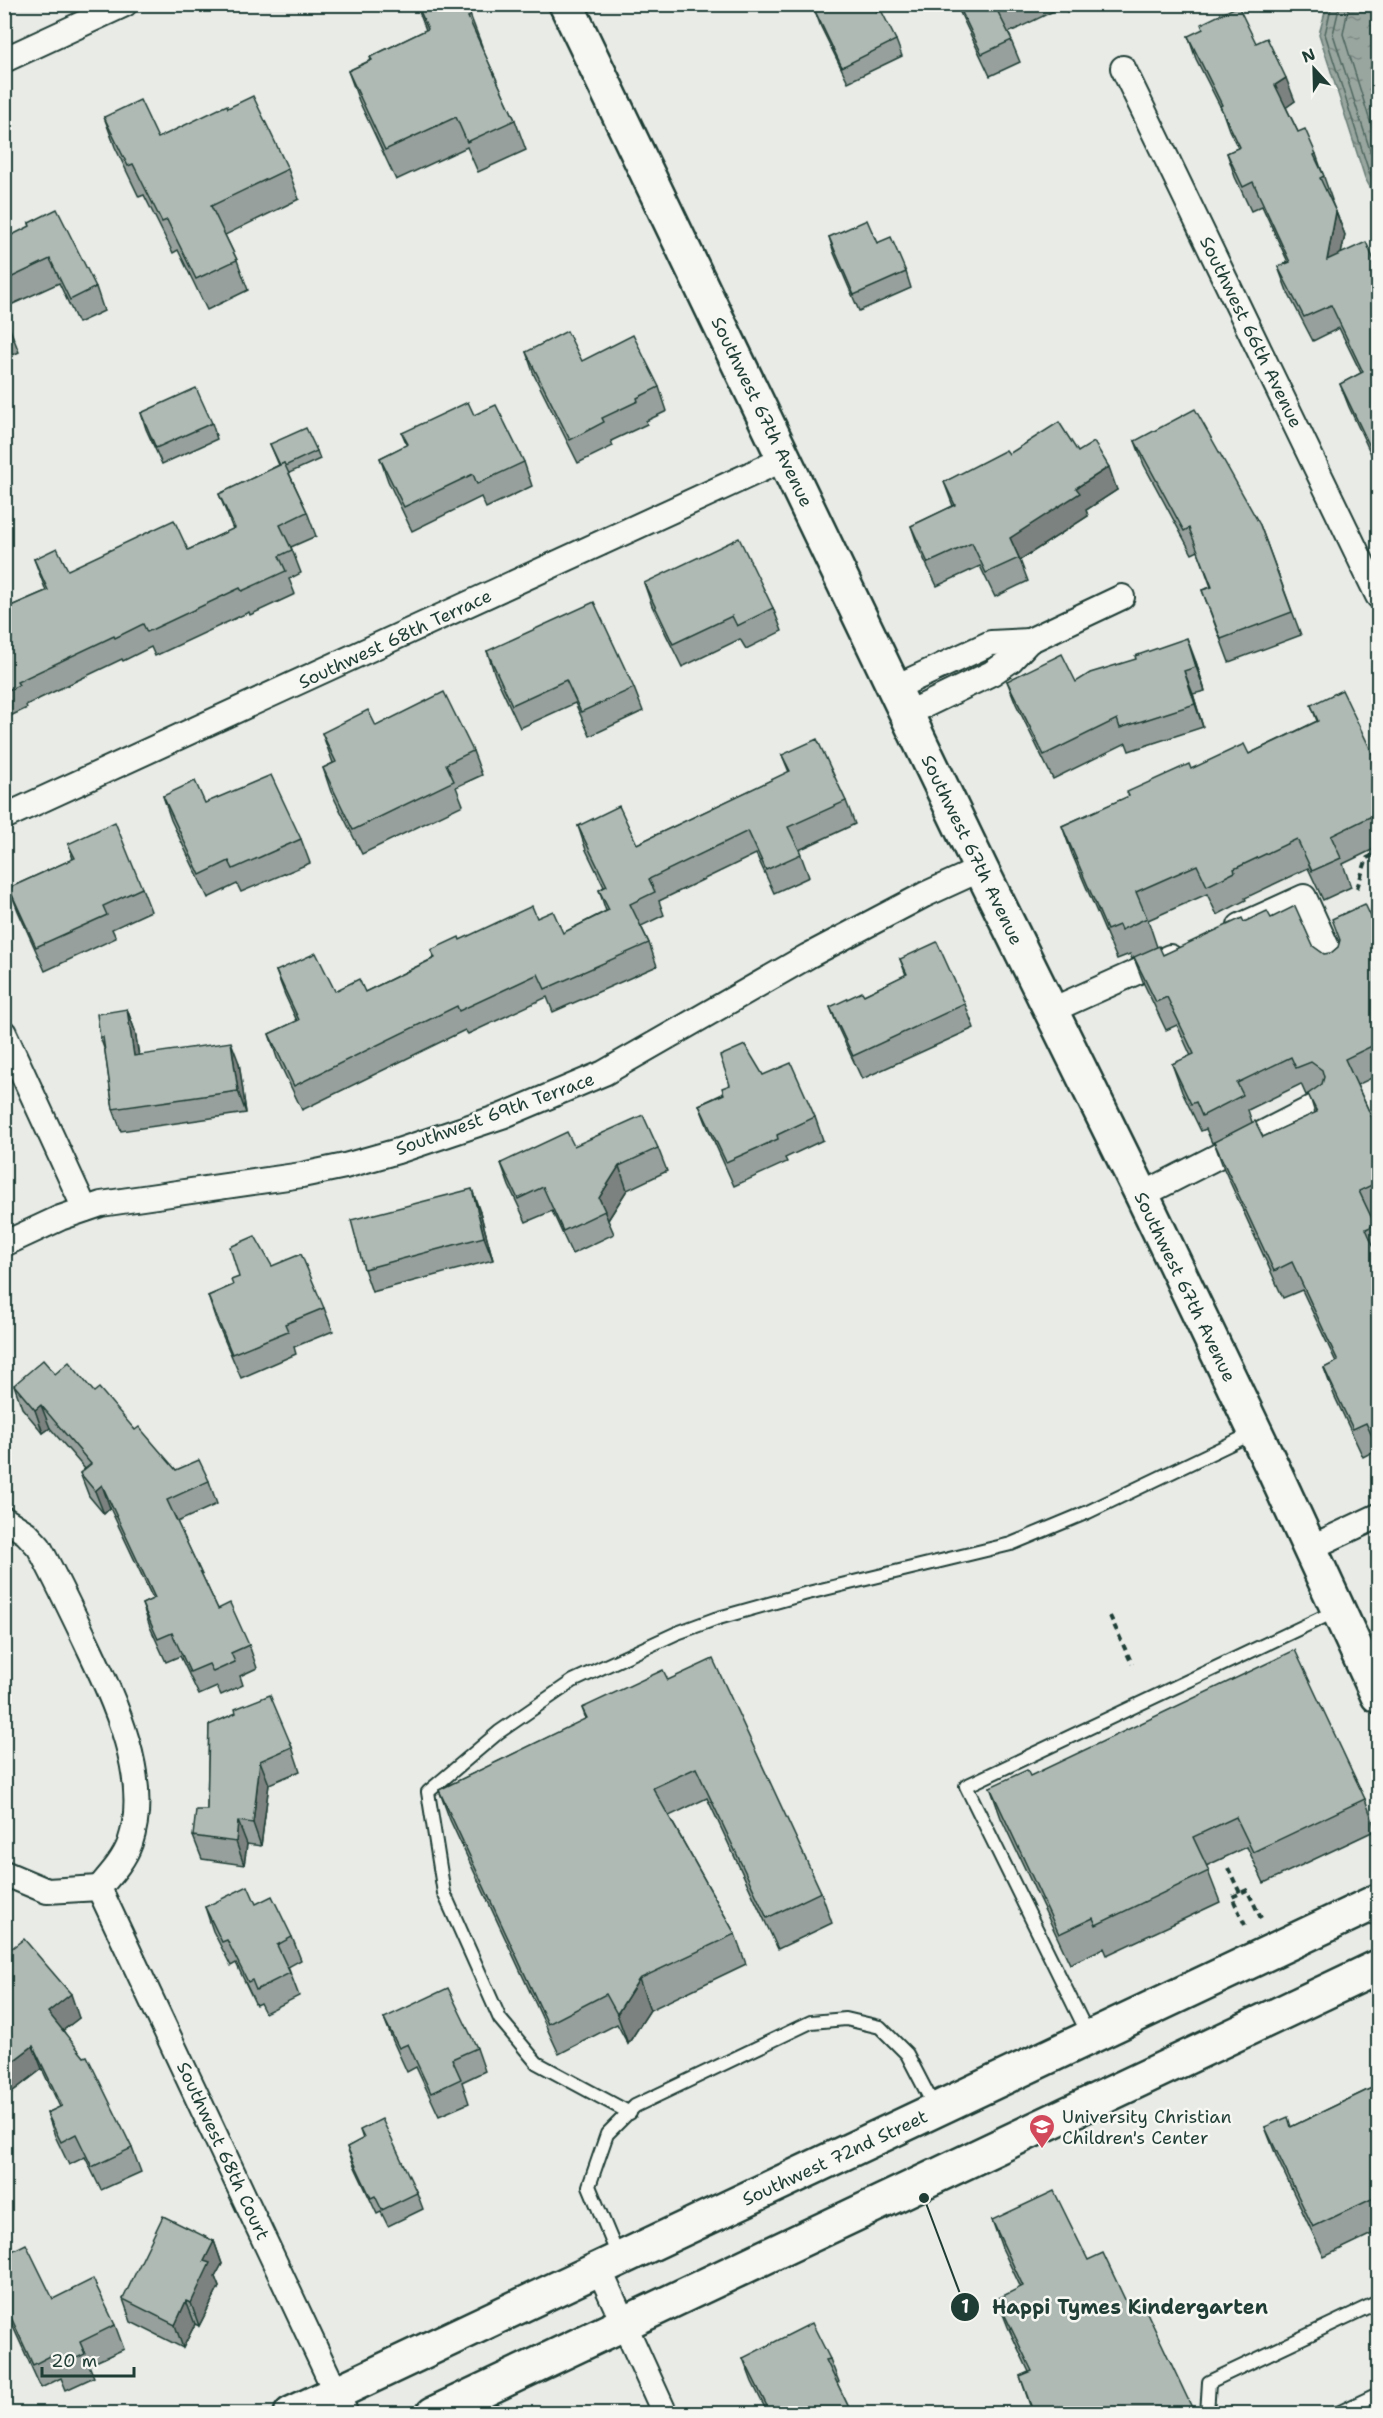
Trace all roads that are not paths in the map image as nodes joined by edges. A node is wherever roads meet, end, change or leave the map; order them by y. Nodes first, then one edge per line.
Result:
1 (125, 4) edge
2 (566, 4) edge
3 (4, 60) edge
4 (1123, 68) dead end
5 (784, 459) junction
6 (1378, 596) edge
7 (1122, 597) dead end
8 (900, 701) junction
9 (4, 817) edge
10 (981, 869) junction
11 (1220, 935) edge
12 (1189, 949) edge
13 (1336, 967) edge
14 (1050, 1011) junction
15 (4, 1033) edge
16 (1320, 1104) edge
17 (1142, 1195) junction
18 (85, 1209) junction
19 (4, 1244) edge
20 (1255, 1432) junction
21 (1378, 1516) edge
22 (4, 1519) edge
23 (1310, 1548) junction
24 (1338, 1610) junction
25 (1378, 1696) edge
26 (4, 1873) edge
27 (99, 1888) junction
28 (1378, 1900) edge
29 (1378, 1967) edge
30 (1089, 2037) junction
31 (936, 2110) junction
32 (630, 2113) junction
33 (609, 2264) junction
34 (1378, 2302) edge
35 (624, 2324) junction
36 (1378, 2394) edge
37 (341, 2403) edge
38 (291, 2414) edge
39 (433, 2414) edge
40 (665, 2414) edge
41 (1207, 2414) edge
42 (1336, 2414) edge

1 - 3 street
2 - 5 main road, Southwest 67th Avenue
4 - 6 street, Southwest 66th Avenue
5 - 8 main road, Southwest 67th Avenue
5 - 9 street, Southwest 68th Terrace
7 - 8 street
8 - 10 main road, Southwest 67th Avenue
10 - 14 main road, Southwest 67th Avenue
10 - 18 street, Southwest 69th Terrace
11 - 13 street
12 - 14 street
14 - 17 main road, Southwest 67th Avenue
15 - 18 street
16 - 17 street
17 - 20 main road, Southwest 67th Avenue
18 - 19 street, Southwest 69th Terrace
20 - 23 main road, Southwest 67th Avenue
20 - 32 lane
21 - 23 street
22 - 27 street
23 - 24 main road, Southwest 67th Avenue
24 - 25 main road, Southwest 67th Avenue
24 - 30 lane
26 - 27 street
27 - 37 street, Southwest 68th Court
28 - 30 main road, Southwest 72nd Street
29 - 35 main road
30 - 31 main road, Southwest 72nd Street
31 - 32 lane
31 - 33 main road, Southwest 72nd Street
32 - 33 lane
33 - 35 street
33 - 37 main road, Southwest 72nd Street
34 - 41 lane
35 - 39 main road
35 - 40 street
36 - 42 lane
37 - 38 main road, Southwest 72nd Street

